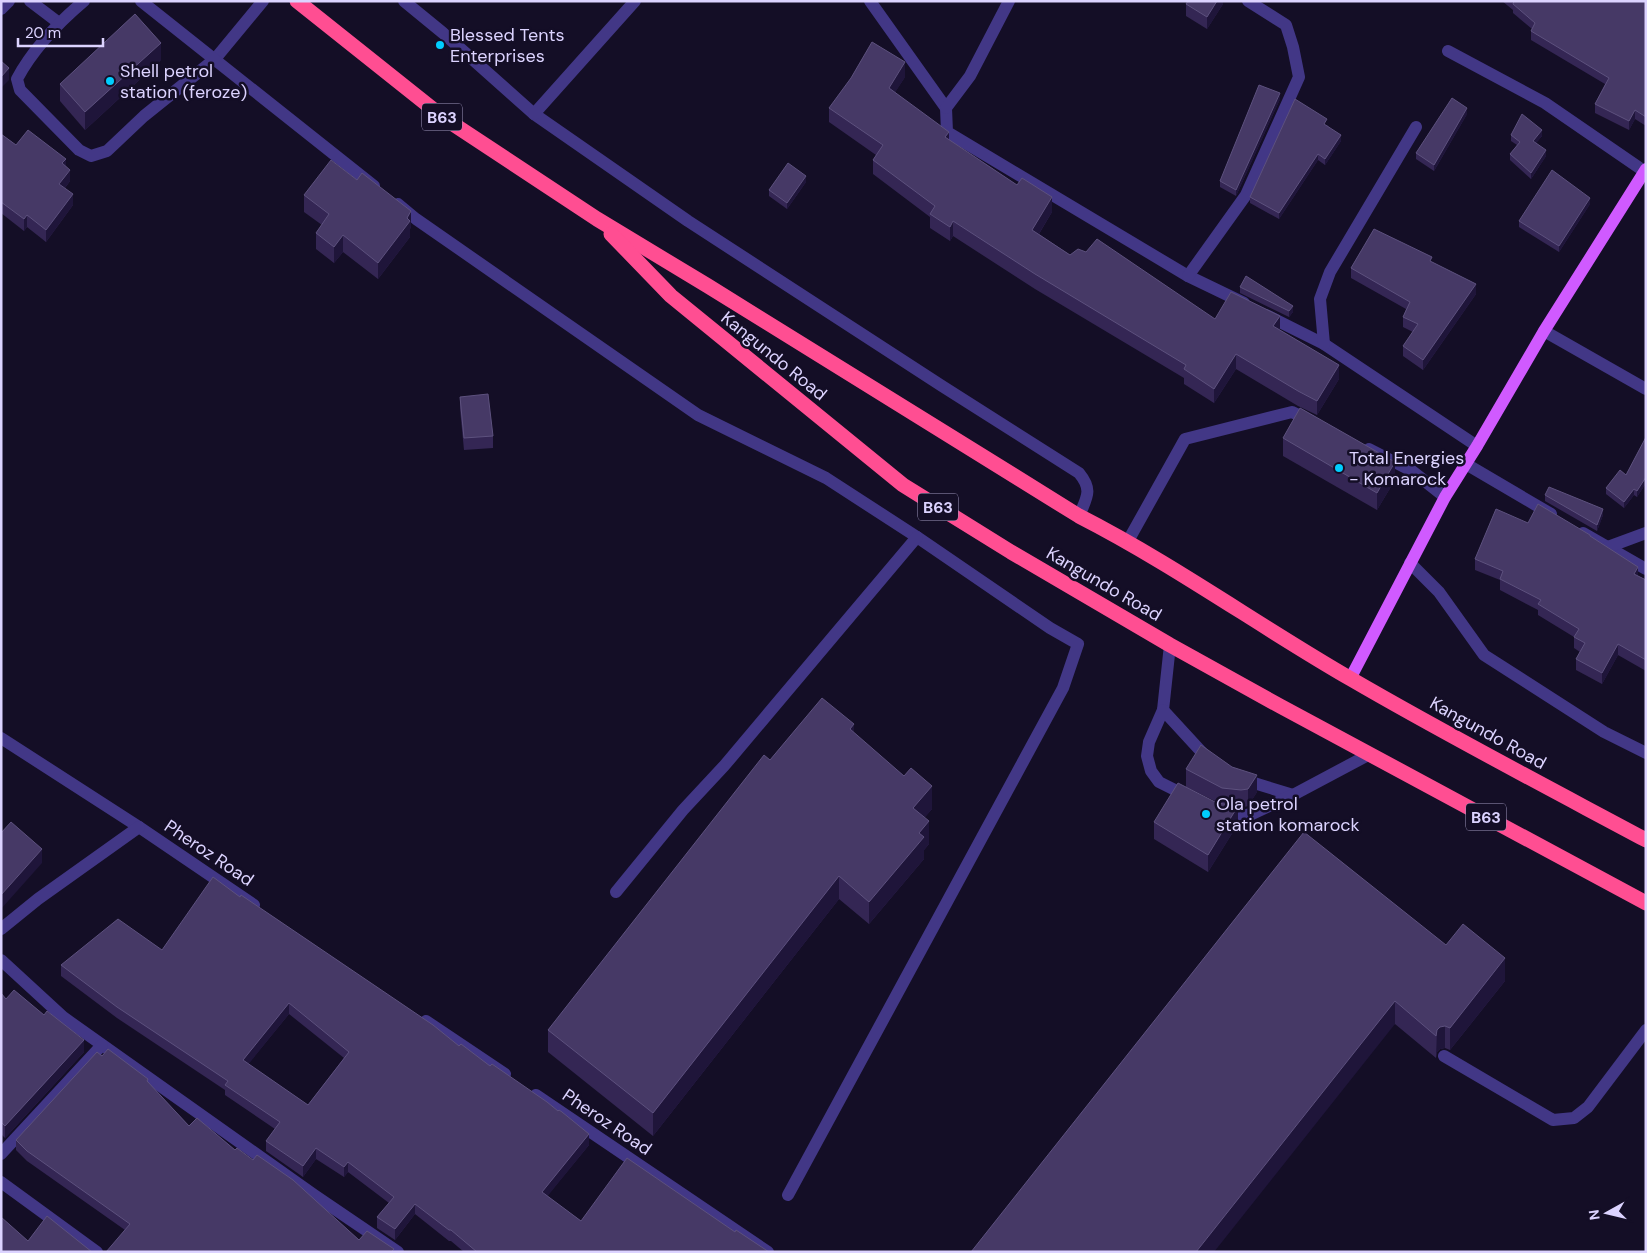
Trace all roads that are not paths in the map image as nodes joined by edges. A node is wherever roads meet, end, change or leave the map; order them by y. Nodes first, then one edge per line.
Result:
1 (9, 1) edge
2 (30, 1) edge
3 (84, 1) edge
4 (141, 1) edge
5 (263, 1) edge
6 (404, 1) edge
7 (635, 1) edge
8 (870, 1) edge
9 (1009, 1) edge
10 (1248, 1) edge
11 (306, 4) edge
12 (1, 9) edge
13 (58, 23) junction
14 (1448, 52) dead end
15 (216, 60) junction
16 (946, 108) junction
17 (534, 114) junction
18 (1416, 127) dead end
19 (1645, 170) edge
20 (597, 220) junction
21 (1188, 276) junction
22 (1544, 331) junction
23 (1324, 344) junction
24 (1646, 389) edge
25 (1325, 427) edge
26 (1357, 443) edge
27 (1477, 446) junction
28 (1466, 464) junction
29 (1445, 497) junction
30 (1079, 516) junction
31 (1558, 518) edge
32 (1574, 528) edge
33 (1646, 533) edge
34 (917, 536) junction
35 (1128, 541) junction
36 (1608, 547) junction
37 (1410, 563) junction
38 (1646, 569) edge
39 (1170, 645) junction
40 (1350, 679) junction
41 (1163, 710) junction
42 (1, 738) edge
43 (1646, 753) edge
44 (1370, 754) junction
45 (1293, 795) junction
46 (1194, 800) edge
47 (1212, 809) edge
48 (139, 827) junction
49 (1646, 840) edge
50 (616, 892) dead end
51 (1646, 903) edge
52 (263, 911) edge
53 (1, 929) edge
54 (1, 960) edge
55 (412, 1012) edge
56 (1646, 1030) edge
57 (102, 1045) junction
58 (1444, 1056) dead end
59 (512, 1079) edge
60 (528, 1090) edge
61 (1, 1154) edge
62 (1, 1182) edge
63 (788, 1196) dead end
64 (91, 1250) edge
65 (398, 1252) edge
66 (768, 1252) edge

1 - 12 street
2 - 13 street
3 - 13 street
4 - 15 street
5 - 15 street
6 - 17 street
7 - 17 street
8 - 16 street
9 - 16 street
10 - 21 street
11 - 20 highway, Kangundo Road / B63
13 - 15 street
14 - 19 street
15 - 34 street
16 - 21 street
17 - 30 street
18 - 23 street
19 - 22 main road
20 - 30 highway, Kangundo Road / B63
20 - 39 highway, Kangundo Road / B63
21 - 23 street
22 - 24 street
22 - 27 main road
23 - 27 street
25 - 35 street
26 - 29 street
27 - 28 main road
28 - 29 main road
28 - 31 street
29 - 37 main road
30 - 35 highway, Kangundo Road / B63
32 - 36 street
33 - 36 street
34 - 50 street
34 - 63 street
35 - 40 highway, Kangundo Road / B63
36 - 38 street
37 - 40 main road
37 - 43 street
39 - 41 street
39 - 44 highway, Kangundo Road / B63
40 - 49 highway, Kangundo Road / B63
41 - 45 street
41 - 46 street
42 - 48 street, Pheroz Road
44 - 45 street
44 - 51 highway, Kangundo Road / B63
45 - 47 street
48 - 52 street, Pheroz Road
48 - 53 street
54 - 57 street
55 - 59 street
56 - 58 street
57 - 61 street
57 - 65 street
60 - 66 street, Pheroz Road
62 - 64 street

